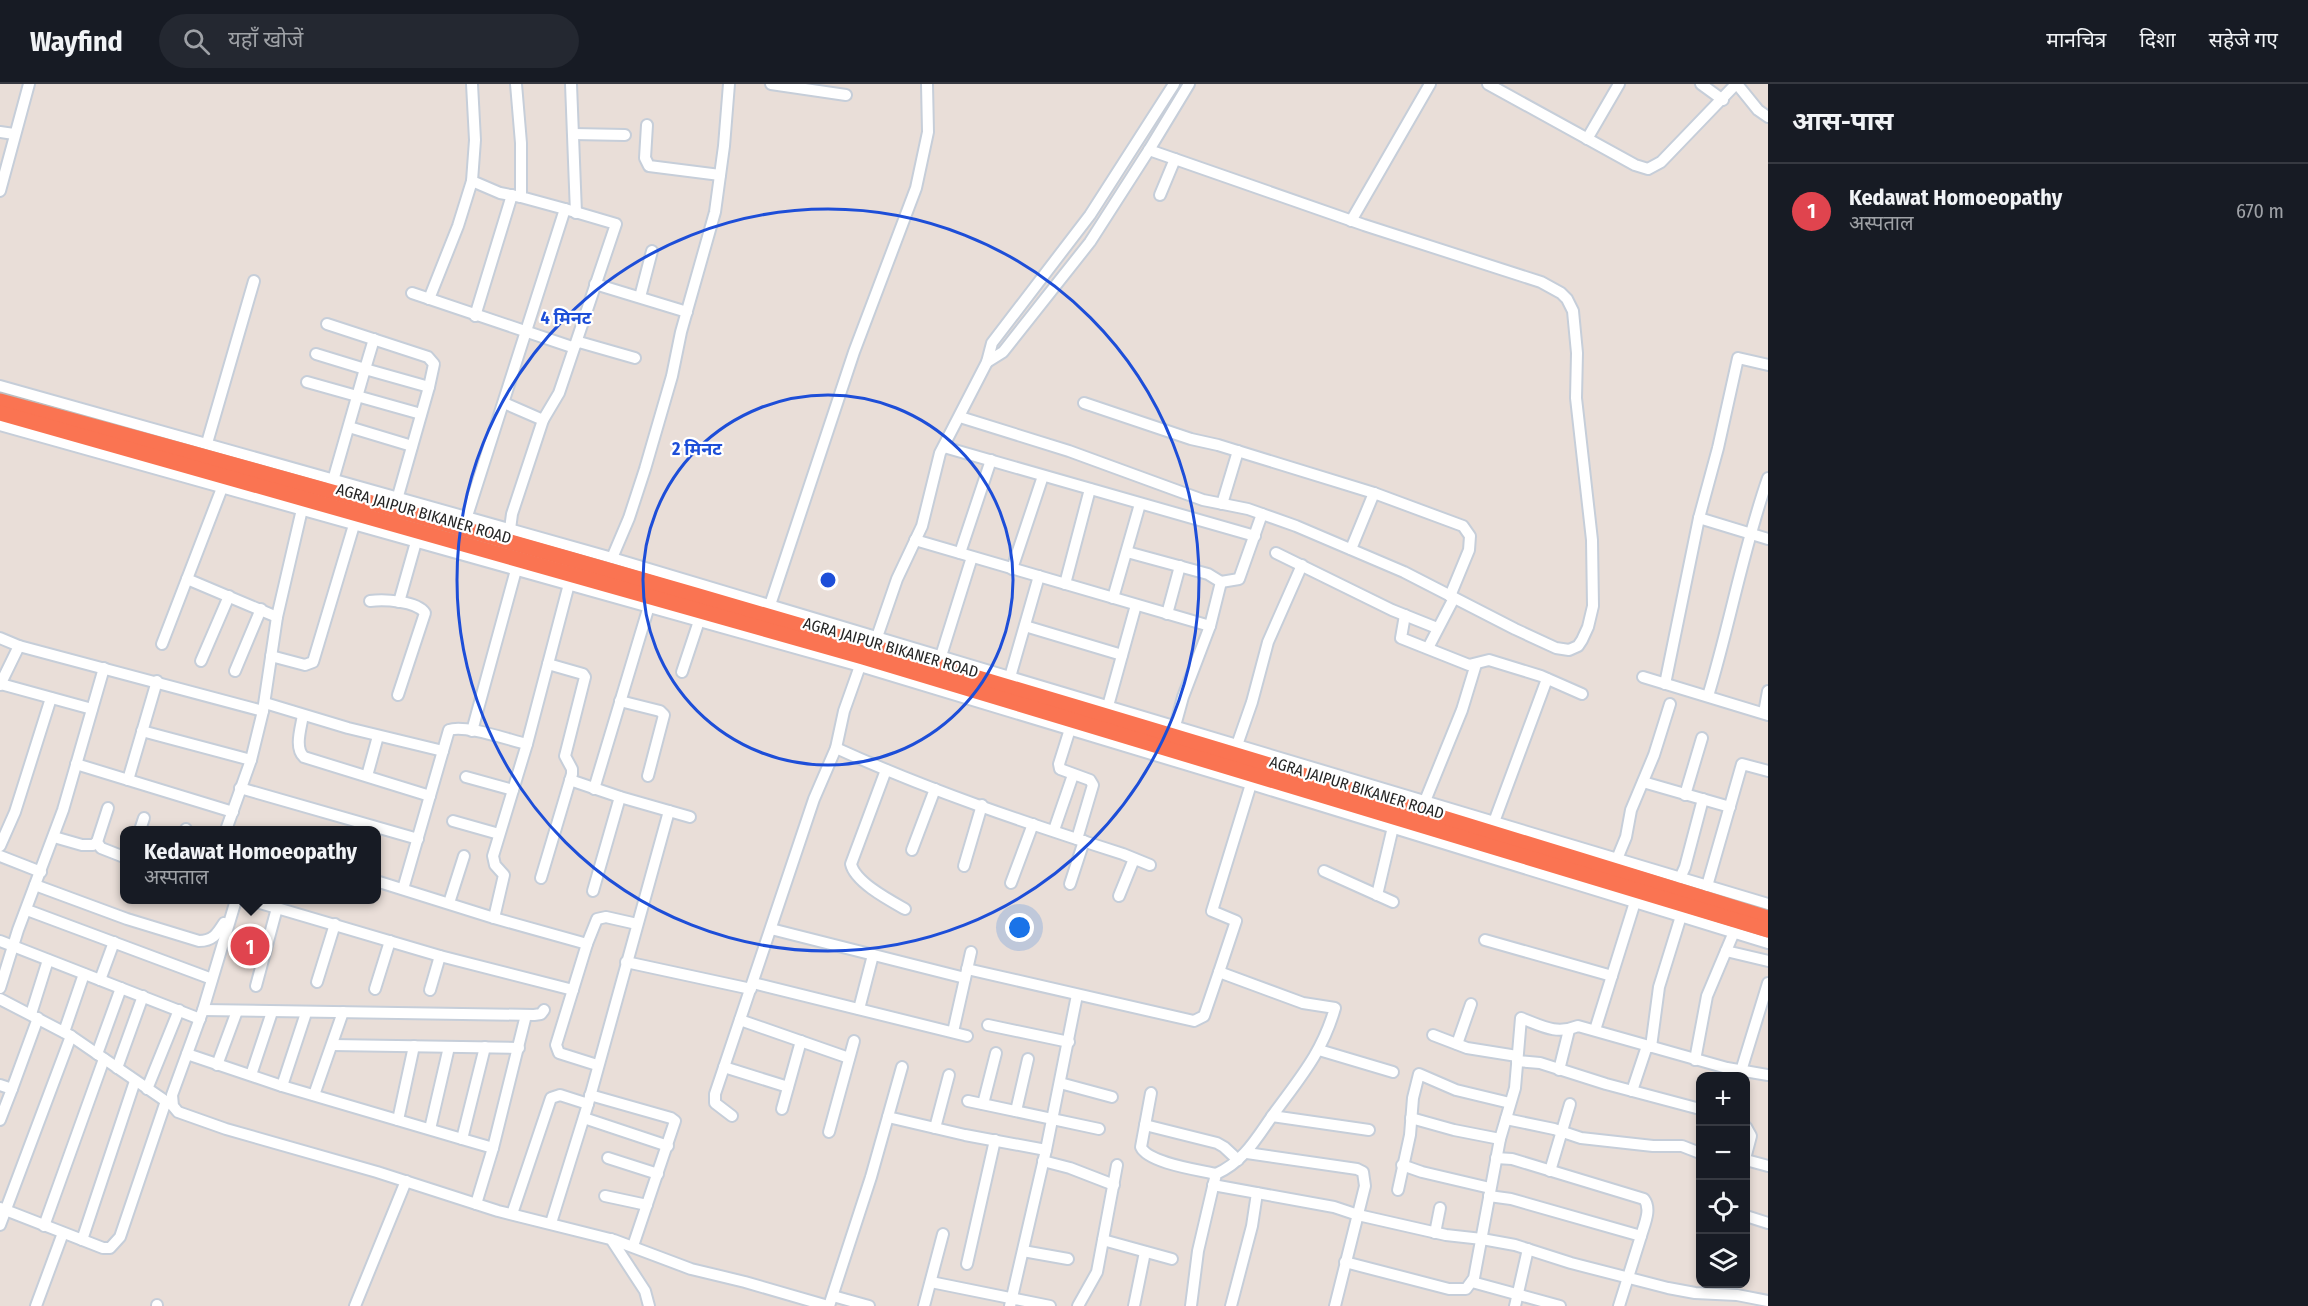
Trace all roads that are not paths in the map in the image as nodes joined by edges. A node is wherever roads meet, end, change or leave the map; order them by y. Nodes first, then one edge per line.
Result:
1 (29, 84) edge
2 (472, 84) edge
3 (516, 84) edge
4 (571, 84) edge
5 (729, 84) edge
6 (771, 84) edge
7 (927, 84) edge
8 (1174, 84) edge
9 (1189, 84) edge
10 (1430, 84) edge
11 (1488, 84) edge
12 (1619, 84) edge
13 (1701, 84) edge
14 (1737, 84) edge
15 (783, 85) edge
16 (829, 89) edge
17 (846, 95) dead end
18 (1723, 100) junction
19 (1768, 117) edge
20 (647, 125) dead end
21 (0, 132) edge
22 (14, 134) junction
23 (573, 134) junction
24 (625, 135) dead end
25 (1587, 139) junction
26 (1149, 150) junction
27 (1175, 159) junction
28 (720, 175) junction
29 (472, 181) junction
30 (0, 191) edge
31 (1105, 192) junction
32 (1160, 195) dead end
33 (517, 196) junction
34 (1117, 201) junction
35 (571, 211) junction
36 (1352, 221) junction
37 (652, 251) dead end
38 (254, 281) dead end
39 (595, 284) junction
40 (412, 293) dead end
41 (640, 297) junction
42 (429, 299) junction
43 (687, 312) junction
44 (476, 316) junction
45 (327, 324) dead end
46 (527, 331) junction
47 (374, 339) junction
48 (572, 347) junction
49 (316, 354) dead end
50 (635, 358) dead end
51 (987, 362) junction
52 (1768, 365) edge
53 (365, 369) junction
54 (307, 381) dead end
55 (0, 386) edge
56 (429, 387) junction
57 (358, 396) junction
58 (0, 401) edge
59 (504, 403) junction
60 (1084, 403) dead end
61 (0, 413) edge
62 (421, 414) junction
63 (960, 417) junction
64 (543, 420) junction
65 (0, 425) edge
66 (349, 428) junction
67 (207, 443) junction
68 (412, 446) junction
69 (944, 447) junction
70 (1238, 451) junction
71 (991, 460) junction
72 (1043, 476) junction
73 (1768, 478) edge
74 (332, 484) junction
75 (222, 488) junction
76 (1090, 489) junction
77 (1374, 493) junction
78 (398, 496) junction
79 (307, 498) junction
80 (1140, 504) junction
81 (1222, 504) junction
82 (1263, 514) junction
83 (467, 516) junction
84 (1699, 518) junction
85 (354, 525) junction
86 (510, 529) junction
87 (1750, 534) junction
88 (1255, 536) junction
89 (915, 540) junction
90 (1768, 540) edge
91 (416, 542) junction
92 (1351, 549) junction
93 (1127, 552) junction
94 (960, 553) junction
95 (1276, 553) dead end
96 (972, 557) junction
97 (612, 558) junction
98 (1302, 565) junction
99 (1180, 566) junction
100 (1012, 569) junction
101 (516, 570) junction
102 (1039, 576) junction
103 (187, 579) junction
104 (1221, 582) junction
105 (569, 584) junction
106 (1065, 584) junction
107 (229, 596) junction
108 (1452, 597) junction
109 (1113, 598) junction
110 (370, 601) dead end
111 (399, 602) junction
112 (770, 605) junction
113 (1136, 605) junction
114 (649, 606) junction
115 (261, 609) junction
116 (1167, 614) junction
117 (1405, 615) junction
118 (277, 617) junction
119 (699, 621) junction
120 (1024, 626) junction
121 (1210, 626) junction
122 (1437, 628) junction
123 (877, 637) junction
124 (0, 638) edge
125 (162, 644) dead end
126 (19, 646) junction
127 (1428, 648) junction
128 (1122, 655) junction
129 (271, 656) junction
130 (942, 657) junction
131 (201, 661) dead end
132 (548, 664) junction
133 (1476, 664) junction
134 (860, 666) junction
135 (104, 668) junction
136 (235, 671) dead end
137 (682, 672) dead end
138 (1010, 677) junction
139 (1643, 677) dead end
140 (1547, 679) junction
141 (157, 681) junction
142 (1665, 684) junction
143 (0, 685) edge
144 (1768, 691) edge
145 (1582, 694) dead end
146 (398, 695) dead end
147 (1708, 696) junction
148 (51, 698) junction
149 (620, 701) junction
150 (1670, 705) dead end
151 (1108, 706) junction
152 (264, 707) junction
153 (92, 709) junction
154 (1766, 714) edge
155 (303, 715) junction
156 (1175, 726) junction
157 (1070, 729) junction
158 (142, 731) junction
159 (472, 731) junction
160 (378, 736) junction
161 (1702, 738) dead end
162 (527, 744) junction
163 (1237, 745) junction
164 (836, 748) junction
165 (443, 751) junction
166 (251, 760) junction
167 (76, 764) junction
168 (886, 770) junction
169 (1768, 771) edge
170 (1073, 775) junction
171 (367, 776) junction
172 (648, 776) dead end
173 (466, 777) dead end
174 (128, 780) junction
175 (570, 780) junction
176 (1643, 783) junction
177 (1251, 784) junction
178 (240, 788) junction
179 (594, 789) junction
180 (935, 789) junction
181 (513, 790) junction
182 (1685, 795) junction
183 (430, 796) junction
184 (620, 797) junction
185 (1703, 800) junction
186 (1425, 801) junction
187 (982, 805) junction
188 (108, 807) dead end
189 (1730, 807) junction
190 (669, 811) junction
191 (233, 812) junction
192 (690, 817) dead end
193 (144, 818) dead end
194 (453, 821) dead end
195 (1494, 822) junction
196 (1033, 824) junction
197 (142, 826) edge
198 (228, 826) edge
199 (373, 826) edge
200 (1393, 827) junction
201 (381, 828) edge
202 (1054, 831) junction
203 (499, 834) junction
204 (54, 837) junction
205 (418, 839) junction
206 (1080, 840) junction
207 (97, 842) junction
208 (0, 846) edge
209 (912, 850) dead end
210 (120, 855) edge
211 (0, 856) edge
212 (464, 856) dead end
213 (1134, 859) junction
214 (1617, 859) junction
215 (1150, 865) dead end
216 (964, 866) dead end
217 (1324, 871) dead end
218 (41, 872) junction
219 (541, 878) dead end
220 (1680, 878) junction
221 (381, 882) edge
222 (1011, 884) dead end
223 (1070, 884) dead end
224 (35, 885) junction
225 (1707, 886) junction
226 (403, 889) junction
227 (593, 891) dead end
228 (1768, 892) edge
229 (1377, 895) junction
230 (1119, 896) dead end
231 (1393, 902) dead end
232 (1635, 902) junction
233 (449, 903) junction
234 (234, 904) edge
235 (264, 904) edge
236 (277, 908) junction
237 (1767, 908) edge
238 (905, 909) dead end
239 (27, 910) junction
240 (230, 915) junction
241 (1681, 916) junction
242 (494, 918) junction
243 (335, 924) junction
244 (637, 924) junction
245 (771, 929) junction
246 (1768, 930) edge
247 (1734, 932) junction
248 (1485, 940) dead end
249 (0, 941) edge
250 (390, 941) junction
251 (114, 942) junction
252 (1768, 943) edge
253 (587, 944) junction
254 (13, 945) junction
255 (1726, 951) junction
256 (971, 952) dead end
257 (873, 955) junction
258 (440, 956) junction
259 (48, 960) junction
260 (1768, 961) edge
261 (626, 962) junction
262 (1219, 972) junction
263 (84, 974) junction
264 (966, 974) junction
265 (1612, 976) junction
266 (212, 979) junction
267 (100, 980) junction
268 (317, 982) dead end
269 (1768, 982) edge
270 (256, 986) dead end
271 (752, 986) junction
272 (0, 988) edge
273 (121, 988) junction
274 (375, 989) dead end
275 (430, 990) dead end
276 (573, 990) junction
277 (1077, 995) junction
278 (143, 996) junction
279 (0, 999) edge
280 (1471, 1004) dead end
281 (859, 1009) junction
282 (179, 1010) junction
283 (544, 1010) dead end
284 (237, 1011) junction
285 (272, 1012) junction
286 (343, 1012) junction
287 (306, 1013) junction
288 (202, 1015) junction
289 (526, 1015) junction
290 (35, 1016) junction
291 (740, 1020) junction
292 (988, 1025) dead end
293 (1569, 1030) junction
294 (1595, 1030) junction
295 (953, 1032) junction
296 (68, 1034) junction
297 (1433, 1035) dead end
298 (967, 1036) dead end
299 (801, 1041) junction
300 (854, 1041) dead end
301 (1069, 1042) junction
302 (1457, 1044) junction
303 (332, 1045) junction
304 (414, 1046) junction
305 (449, 1047) junction
306 (485, 1047) junction
307 (1649, 1047) junction
308 (519, 1048) junction
309 (1319, 1050) junction
310 (996, 1053) dead end
311 (187, 1054) junction
312 (100, 1057) junction
313 (849, 1058) junction
314 (1028, 1059) dead end
315 (1517, 1059) junction
316 (1695, 1060) junction
317 (217, 1065) junction
318 (597, 1065) junction
319 (724, 1067) junction
320 (902, 1067) dead end
321 (117, 1068) junction
322 (1559, 1070) junction
323 (1741, 1071) junction
324 (1393, 1072) dead end
325 (251, 1075) junction
326 (949, 1075) dead end
327 (1768, 1075) edge
328 (135, 1081) junction
329 (1060, 1083) junction
330 (0, 1085) edge
331 (282, 1086) junction
332 (788, 1087) junction
333 (12, 1089) junction
334 (147, 1089) junction
335 (1632, 1091) junction
336 (1151, 1093) dead end
337 (314, 1095) junction
338 (1112, 1097) dead end
339 (589, 1100) junction
340 (968, 1101) dead end
341 (169, 1103) junction
342 (1510, 1103) junction
343 (983, 1104) junction
344 (1570, 1104) dead end
345 (1696, 1108) edge
346 (782, 1109) dead end
347 (1016, 1111) junction
348 (732, 1116) dead end
349 (1272, 1116) junction
350 (888, 1117) junction
351 (584, 1118) junction
352 (1052, 1118) junction
353 (1411, 1118) junction
354 (1506, 1119) junction
355 (0, 1120) edge
356 (398, 1120) junction
357 (1144, 1125) junction
358 (935, 1128) junction
359 (430, 1129) junction
360 (1099, 1129) dead end
361 (1369, 1130) dead end
362 (829, 1131) dead end
363 (1562, 1132) junction
364 (462, 1139) junction
365 (1500, 1139) junction
366 (995, 1140) junction
367 (668, 1146) junction
368 (493, 1148) junction
369 (1696, 1151) edge
370 (1045, 1155) junction
371 (1243, 1156) junction
372 (608, 1158) dead end
373 (1496, 1158) junction
374 (1750, 1161) edge
375 (1117, 1165) dead end
376 (1402, 1165) junction
377 (1768, 1166) edge
378 (1550, 1171) junction
379 (658, 1174) junction
380 (1215, 1179) junction
381 (406, 1181) junction
382 (1114, 1185) junction
383 (1398, 1190) dead end
384 (1490, 1192) junction
385 (1257, 1193) junction
386 (605, 1196) dead end
387 (476, 1204) junction
388 (647, 1205) junction
389 (1440, 1208) dead end
390 (3, 1209) edge
391 (512, 1214) junction
392 (1358, 1215) junction
393 (1750, 1217) edge
394 (551, 1223) junction
395 (1768, 1223) edge
396 (0, 1225) edge
397 (44, 1226) junction
398 (63, 1233) junction
399 (1434, 1233) junction
400 (943, 1234) dead end
401 (1641, 1236) junction
402 (611, 1239) junction
403 (1482, 1239) junction
404 (82, 1240) junction
405 (1103, 1240) junction
406 (633, 1246) junction
407 (1528, 1250) junction
408 (1023, 1251) junction
409 (1145, 1252) junction
410 (1068, 1259) dead end
411 (1172, 1259) dead end
412 (1345, 1262) junction
413 (967, 1264) dead end
414 (1628, 1278) junction
415 (931, 1282) junction
416 (1472, 1282) junction
417 (1515, 1301) edge
418 (1740, 1301) edge
419 (1768, 1301) edge
420 (1011, 1302) edge
421 (830, 1303) edge
422 (36, 1306) edge
423 (354, 1306) edge
424 (649, 1306) edge
425 (869, 1306) edge
426 (924, 1306) edge
427 (1050, 1306) edge
428 (1078, 1306) edge
429 (1134, 1306) edge
430 (1191, 1306) edge
431 (1231, 1306) edge
432 (1335, 1306) edge
433 (1560, 1306) edge
434 (1619, 1306) edge

1 - 22 street
2 - 29 street
3 - 33 street
4 - 23 street
5 - 28 street
6 - 15 street
7 - 112 street
8 - 31 street
9 - 26 street
10 - 36 street
11 - 25 street
12 - 25 street
13 - 18 street
14 - 18 street
14 - 19 street
15 - 16 street
16 - 17 street
18 - 25 street
20 - 28 street
21 - 22 street
22 - 30 street
23 - 24 street
23 - 35 street
26 - 27 street
26 - 34 street
27 - 32 street
27 - 36 street
28 - 43 street
29 - 33 street
29 - 42 street
31 - 34 street
31 - 51 street
33 - 35 street
33 - 44 street
34 - 51 street
35 - 39 street
35 - 46 street
36 - 108 street
37 - 41 street
38 - 67 street
39 - 41 street
39 - 48 street
40 - 42 street
41 - 43 street
42 - 44 street
43 - 97 street
44 - 46 street
45 - 47 street
46 - 48 street
46 - 59 street
47 - 53 street
47 - 56 street
48 - 50 street
48 - 64 street
49 - 53 street
51 - 63 street
52 - 84 street
53 - 56 street
53 - 57 street
54 - 57 street
55 - 67 street
56 - 62 street
57 - 62 street
57 - 66 street
58 - 79 highway, AGRA JAIPUR BIKANER ROAD
59 - 64 street
59 - 83 street
60 - 70 street
61 - 79 highway, AGRA JAIPUR BIKANER ROAD
62 - 68 street
63 - 69 street
63 - 81 street
64 - 86 street
65 - 75 street
66 - 68 street
66 - 74 street
67 - 74 street
68 - 78 street
69 - 71 street
69 - 89 street
70 - 77 street
70 - 81 street
71 - 72 street
71 - 94 street
72 - 76 street
72 - 100 street
73 - 87 street
74 - 78 street
74 - 79 highway, AGRA JAIPUR BIKANER ROAD
74 - 237 highway, AGRA JAIPUR BIKANER ROAD
75 - 79 street
75 - 103 street
76 - 80 street
76 - 106 street
77 - 92 street
77 - 108 street
78 - 83 street
79 - 85 street
79 - 118 street
79 - 246 highway, AGRA JAIPUR BIKANER ROAD
80 - 88 street
80 - 93 street
81 - 82 street
82 - 88 street
82 - 92 street
83 - 86 street
84 - 87 street
84 - 142 street
85 - 91 street
85 - 129 street
86 - 97 street
87 - 90 street
87 - 147 street
88 - 104 street
89 - 94 street
89 - 123 street
91 - 101 street
91 - 111 street
92 - 108 street
93 - 99 street
93 - 109 street
94 - 96 street
95 - 98 street
96 - 100 street
96 - 130 street
97 - 112 street
98 - 117 street
98 - 163 street
99 - 104 street
99 - 116 street
100 - 102 street
101 - 105 street
101 - 159 street
102 - 106 street
102 - 120 street
103 - 107 street
103 - 125 street
104 - 121 street
105 - 114 street
105 - 132 street
106 - 109 street
107 - 115 street
107 - 131 street
108 - 122 street
109 - 113 street
110 - 111 street
111 - 146 street
112 - 123 street
113 - 116 street
113 - 128 street
114 - 119 street
114 - 149 street
115 - 118 street
115 - 136 street
116 - 121 street
117 - 122 street
117 - 127 street
118 - 129 street
119 - 134 street
119 - 137 street
120 - 128 street
120 - 138 street
121 - 156 street
122 - 127 street
123 - 130 street
124 - 126 street
126 - 135 street
126 - 143 street
127 - 133 street
128 - 151 street
129 - 152 street
130 - 138 street
132 - 162 street
132 - 175 street
133 - 140 street
133 - 186 street
134 - 157 street
134 - 164 street
135 - 141 street
135 - 153 street
138 - 151 street
139 - 142 street
140 - 145 street
140 - 195 street
141 - 152 street
141 - 158 street
142 - 147 street
143 - 148 street
144 - 154 street
147 - 154 street
148 - 153 street
148 - 208 street
149 - 172 street
149 - 179 street
150 - 176 street
151 - 156 street
152 - 155 street
152 - 166 street
153 - 167 street
155 - 160 street
155 - 171 street
156 - 163 street
157 - 170 street
157 - 177 street
158 - 166 street
158 - 174 street
159 - 162 street
159 - 165 street
160 - 165 street
160 - 171 street
161 - 182 street
162 - 181 street
163 - 186 street
164 - 168 street
164 - 245 street
165 - 183 street
166 - 178 street
167 - 174 street
167 - 204 street
168 - 180 street
168 - 238 street
169 - 189 street
170 - 202 street
170 - 206 street
171 - 183 street
173 - 181 street
174 - 191 street
175 - 179 street
175 - 219 street
176 - 182 street
176 - 214 street
177 - 200 street
177 - 262 street
178 - 191 street
178 - 199 street
179 - 184 street
180 - 187 street
180 - 209 street
181 - 203 street
182 - 185 street
183 - 205 street
184 - 190 street
184 - 227 street
185 - 189 street
185 - 220 street
186 - 195 street
187 - 196 street
187 - 216 street
188 - 207 street
189 - 225 street
190 - 192 street
190 - 244 street
191 - 198 street
193 - 197 street
194 - 203 street
195 - 214 street
196 - 202 street
196 - 222 street
200 - 229 street
200 - 232 street
201 - 205 street
202 - 206 street
203 - 242 street
204 - 207 street
204 - 218 street
205 - 226 street
206 - 213 street
206 - 223 street
207 - 210 street
211 - 218 street
212 - 233 street
213 - 215 street
213 - 230 street
214 - 220 street
217 - 229 street
218 - 224 street
220 - 225 street
221 - 226 street
224 - 239 street
224 - 240 street
225 - 237 street
226 - 233 street
228 - 237 street
229 - 231 street
232 - 241 street
232 - 265 street
233 - 242 street
234 - 240 street
235 - 236 street
236 - 243 street
236 - 270 street
239 - 251 street
239 - 254 street
240 - 266 street
241 - 247 street
241 - 307 street
242 - 253 street
243 - 250 street
243 - 268 street
244 - 253 street
244 - 261 street
245 - 257 street
245 - 271 street
247 - 252 street
247 - 255 street
248 - 265 street
249 - 254 street
250 - 258 street
250 - 274 street
251 - 266 street
251 - 267 street
253 - 276 street
254 - 259 street
254 - 272 street
255 - 260 street
255 - 316 street
256 - 264 street
257 - 264 street
257 - 281 street
258 - 275 street
258 - 276 street
259 - 263 street
259 - 290 street
261 - 271 street
261 - 318 street
262 - 277 street
262 - 309 street
263 - 267 street
263 - 296 street
264 - 277 street
264 - 295 street
265 - 294 street
266 - 288 street
267 - 273 street
269 - 323 street
271 - 281 street
271 - 291 street
273 - 278 street
273 - 312 street
276 - 318 street
277 - 301 street
278 - 282 street
278 - 321 street
279 - 290 street
280 - 302 street
281 - 295 street
282 - 288 street
282 - 334 street
283 - 289 street
284 - 285 street
284 - 288 street
284 - 317 street
285 - 287 street
285 - 325 street
286 - 287 street
286 - 289 street
286 - 303 street
287 - 331 street
288 - 311 street
289 - 308 street
290 - 296 street
290 - 333 street
291 - 299 street
291 - 319 street
292 - 301 street
293 - 294 street
293 - 315 street
293 - 322 street
294 - 307 street
295 - 298 street
296 - 312 street
296 - 390 street
297 - 302 street
299 - 313 street
299 - 332 street
300 - 313 street
301 - 329 street
302 - 315 street
303 - 304 street
303 - 337 street
304 - 305 street
304 - 356 street
305 - 306 street
305 - 359 street
306 - 308 street
306 - 364 street
307 - 316 street
307 - 335 street
308 - 368 street
309 - 324 street
309 - 349 street
310 - 343 street
311 - 317 street
311 - 341 street
312 - 321 street
312 - 397 street
313 - 362 street
314 - 347 street
315 - 322 street
315 - 342 street
316 - 323 street
317 - 325 street
318 - 339 street
319 - 332 street
319 - 348 street
320 - 350 street
321 - 328 street
322 - 335 street
323 - 327 street
325 - 331 street
326 - 358 street
328 - 334 street
328 - 404 street
329 - 338 street
329 - 352 street
330 - 333 street
331 - 337 street
332 - 346 street
333 - 355 street
334 - 341 street
335 - 345 street
336 - 357 street
337 - 356 street
339 - 351 street
339 - 367 street
339 - 391 street
340 - 343 street
341 - 381 street
341 - 404 street
342 - 353 street
342 - 354 street
343 - 347 street
344 - 363 street
347 - 352 street
349 - 361 street
349 - 371 street
350 - 358 street
350 - 421 street
351 - 367 street
351 - 394 street
352 - 360 street
352 - 370 street
353 - 365 street
353 - 376 street
354 - 363 street
354 - 365 street
356 - 359 street
357 - 371 street
357 - 380 street
358 - 366 street
359 - 364 street
363 - 369 street
363 - 378 street
364 - 368 street
365 - 373 street
366 - 370 street
366 - 413 street
367 - 379 street
368 - 387 street
370 - 382 street
370 - 408 street
371 - 380 street
371 - 392 street
372 - 379 street
373 - 378 street
373 - 384 street
374 - 377 street
375 - 382 street
376 - 383 street
376 - 384 street
378 - 401 street
379 - 388 street
380 - 385 street
380 - 430 street
381 - 387 street
381 - 423 street
382 - 405 street
384 - 401 street
384 - 403 street
385 - 392 street
385 - 431 street
386 - 388 street
387 - 391 street
388 - 406 street
389 - 399 street
390 - 396 street
390 - 397 street
391 - 394 street
392 - 399 street
392 - 412 street
393 - 395 street
394 - 402 street
397 - 398 street
398 - 404 street
398 - 422 street
399 - 403 street
400 - 415 street
401 - 414 street
402 - 406 street
402 - 424 street
403 - 407 street
403 - 416 street
405 - 409 street
405 - 428 street
406 - 421 street
407 - 414 street
407 - 417 street
408 - 410 street
408 - 420 street
409 - 411 street
409 - 429 street
412 - 416 street
412 - 432 street
414 - 418 street
414 - 434 street
415 - 420 street
415 - 426 street
416 - 417 street
417 - 433 street
418 - 419 street
420 - 427 street
421 - 425 street

